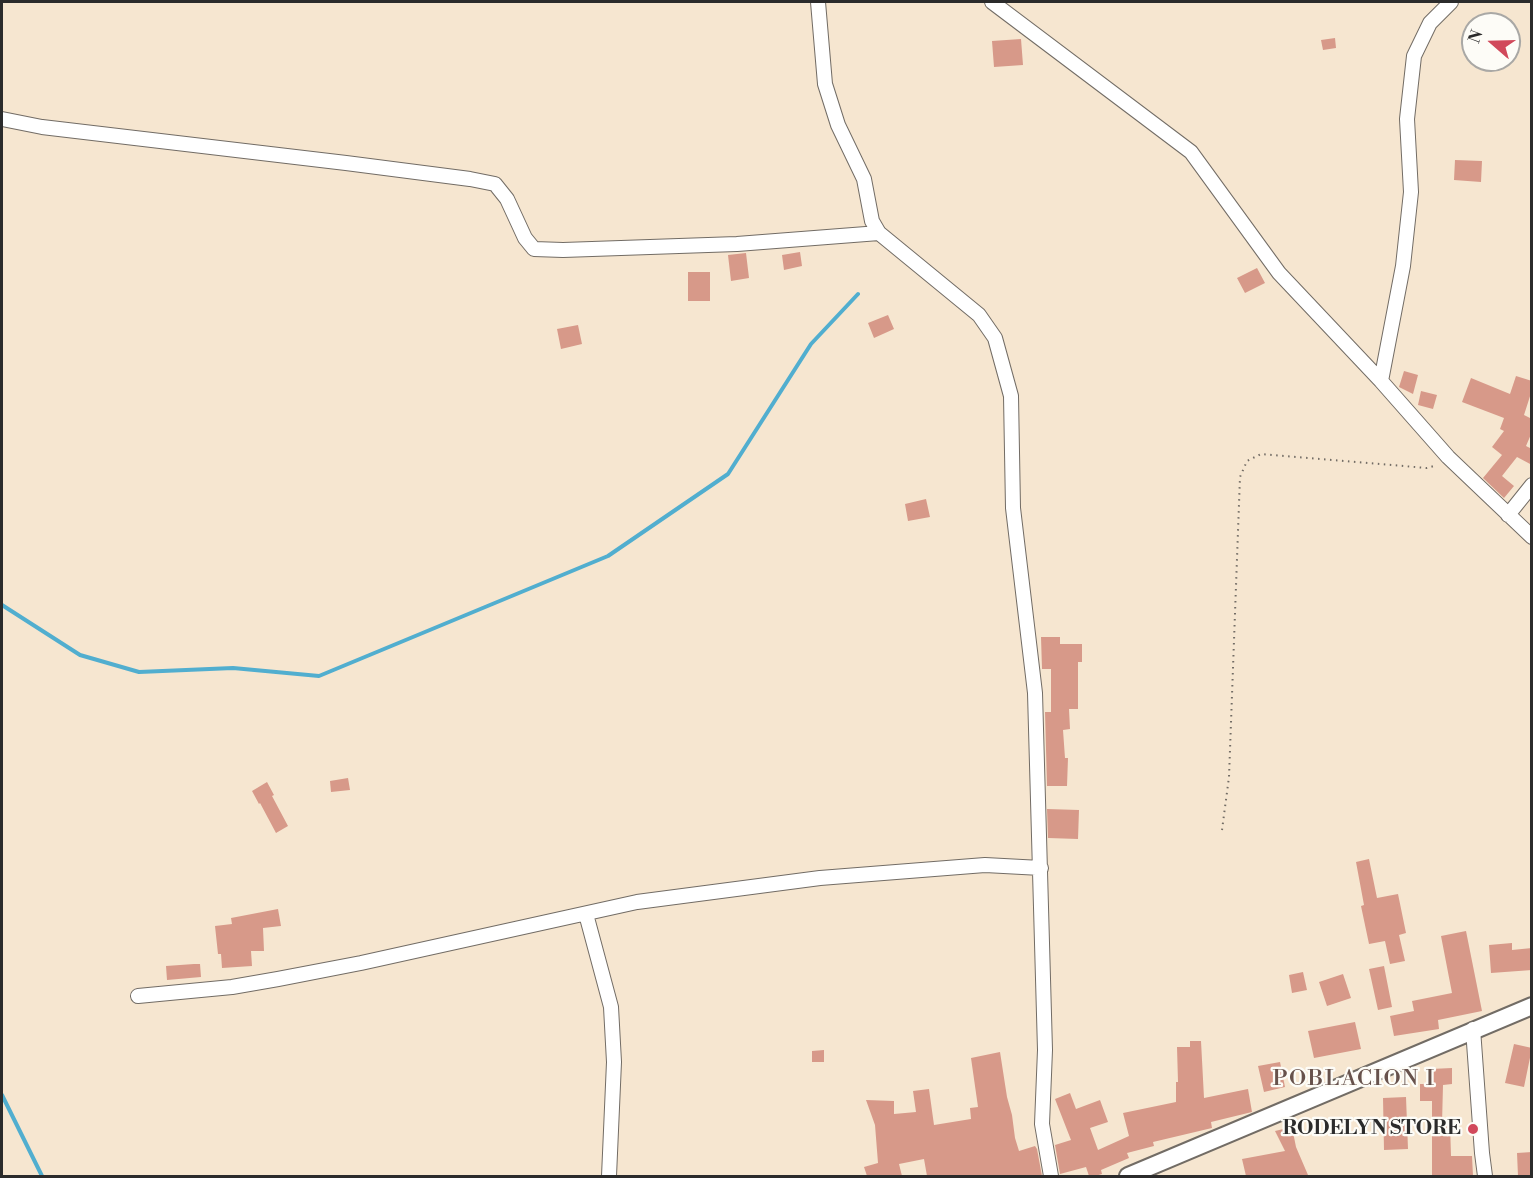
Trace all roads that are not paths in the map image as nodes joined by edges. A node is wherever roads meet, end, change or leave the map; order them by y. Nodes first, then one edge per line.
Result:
1 (818, 2) edge
2 (992, 2) edge
3 (1451, 2) edge
4 (2, 119) edge
5 (879, 233) junction
6 (1381, 381) junction
7 (1532, 485) edge
8 (1508, 515) junction
9 (1532, 537) edge
10 (1041, 868) junction
11 (586, 914) junction
12 (138, 996) dead end
13 (1532, 1006) edge
14 (1473, 1029) junction
15 (609, 1176) edge
16 (1051, 1176) edge
17 (1128, 1176) edge
18 (1485, 1176) edge

1 - 5 street
2 - 6 street
3 - 6 street
4 - 5 street
5 - 10 street
6 - 8 street
7 - 8 street
8 - 9 street
10 - 11 street
10 - 16 street
11 - 12 street
11 - 15 street
13 - 14 main road
14 - 17 main road
14 - 18 street

